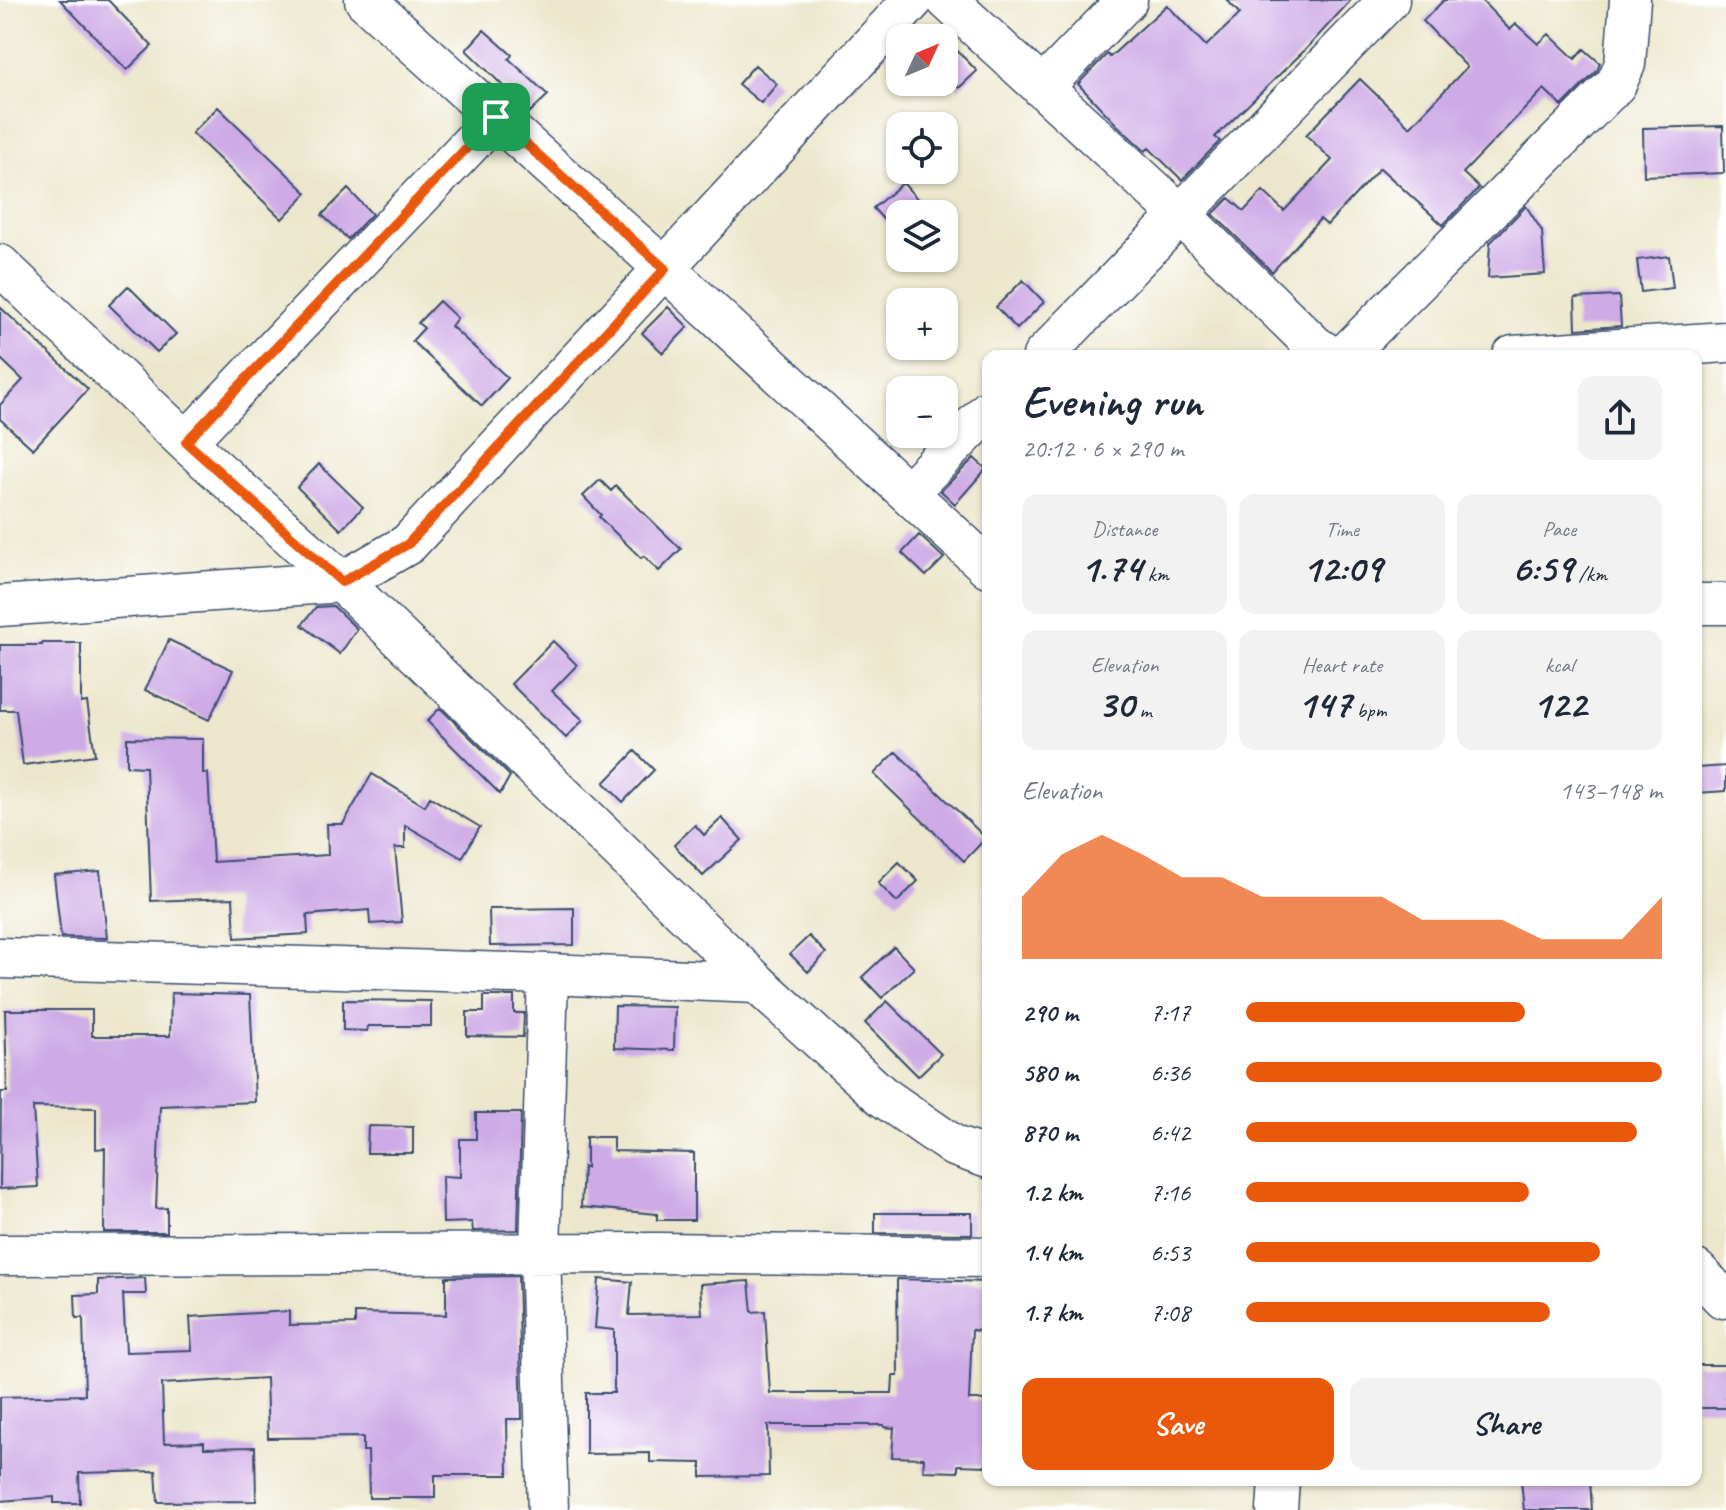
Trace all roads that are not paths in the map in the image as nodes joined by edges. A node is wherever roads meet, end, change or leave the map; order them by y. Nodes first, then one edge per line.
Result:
1 (365, 0) edge
2 (913, 0) edge
3 (947, 0) edge
4 (1127, 0) edge
5 (1389, 0) edge
6 (1630, 0) edge
7 (1042, 88) junction
8 (496, 117) junction
9 (1182, 216) junction
10 (0, 265) edge
11 (665, 269) junction
12 (1726, 342) edge
13 (1049, 350) edge
14 (1321, 350) edge
15 (1350, 350) edge
16 (1604, 350) edge
17 (982, 417) edge
18 (186, 442) junction
19 (908, 492) junction
20 (982, 561) edge
21 (342, 582) junction
22 (1702, 604) edge
23 (1726, 604) edge
24 (0, 606) edge
25 (0, 958) edge
26 (548, 974) junction
27 (757, 983) junction
28 (982, 1156) edge
29 (540, 1252) junction
30 (0, 1255) edge
31 (982, 1257) edge
32 (1279, 1486) edge
33 (548, 1510) edge
34 (1277, 1510) edge

1 - 8 street
2 - 11 street
3 - 7 street
4 - 7 street
5 - 9 street
6 - 15 street
7 - 9 street
8 - 11 street
8 - 18 street
9 - 13 street
9 - 14 street
10 - 18 street
11 - 19 street
11 - 21 street
12 - 16 street
17 - 19 street
18 - 21 street
19 - 20 street
21 - 24 street
21 - 27 street
22 - 23 street
25 - 26 street
26 - 27 street
26 - 29 street
27 - 28 street
29 - 30 street
29 - 31 street
29 - 33 street
32 - 34 street

